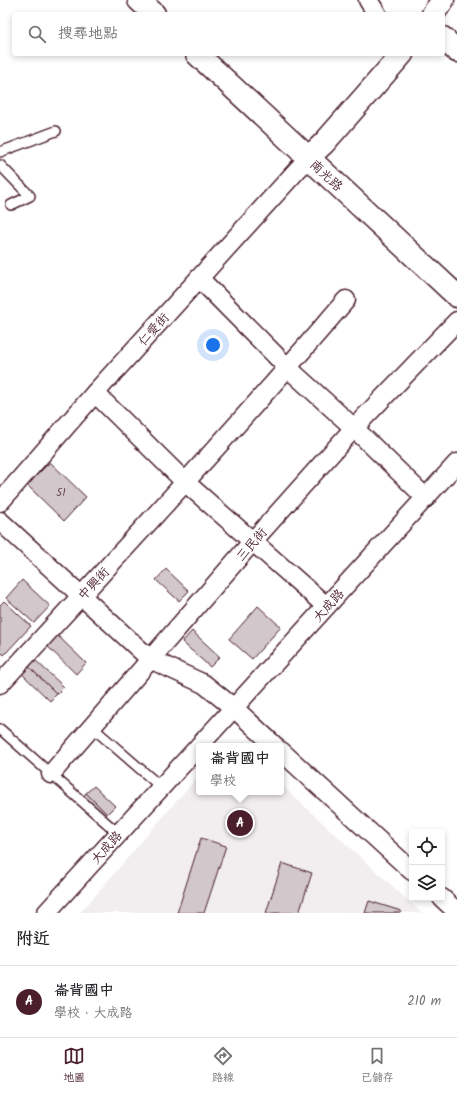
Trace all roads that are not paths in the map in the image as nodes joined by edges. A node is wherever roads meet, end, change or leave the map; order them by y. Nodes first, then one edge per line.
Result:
1 (139, 0) edge
2 (368, 0) edge
3 (443, 0) edge
4 (152, 12) edge
5 (376, 12) edge
6 (434, 12) edge
7 (445, 40) edge
8 (457, 52) edge
9 (199, 56) edge
10 (400, 56) edge
11 (56, 131) dead end
12 (0, 152) edge
13 (308, 157) junction
14 (0, 165) edge
15 (11, 205) dead end
16 (199, 278) junction
17 (457, 296) edge
18 (346, 300) dead end
19 (457, 321) edge
20 (288, 368) junction
21 (95, 393) junction
22 (354, 428) junction
23 (457, 463) edge
24 (185, 482) junction
25 (426, 498) junction
26 (0, 502) edge
27 (0, 521) edge
28 (253, 542) junction
29 (81, 596) junction
30 (326, 606) junction
31 (150, 659) junction
32 (0, 684) edge
33 (234, 708) junction
34 (92, 727) junction
35 (0, 729) edge
36 (202, 743) edge
37 (272, 743) edge
38 (196, 749) edge
39 (284, 754) edge
40 (51, 774) junction
41 (161, 787) junction
42 (119, 834) junction
43 (409, 868) edge
44 (445, 901) edge
45 (457, 912) edge
46 (46, 913) edge

1 - 4 street
2 - 5 street
3 - 6 street
7 - 8 street
9 - 13 street, 南光路
10 - 13 street
11 - 12 lane
13 - 16 street, 仁愛街
13 - 17 street, 南光路
14 - 15 lane
16 - 20 street
16 - 21 street, 仁愛街
18 - 20 street
19 - 22 street, 三民街
20 - 22 street
20 - 24 street
21 - 24 street
21 - 26 street, 仁愛街
22 - 25 street
22 - 28 street, 三民街
23 - 25 street, 大成路
24 - 28 street
24 - 29 street, 中興街
25 - 30 street, 大成路
27 - 29 street
28 - 30 street
28 - 31 street, 三民街
29 - 31 street
29 - 32 street, 中興街
30 - 33 street, 大成路
31 - 33 street
31 - 34 street, 三民街
33 - 36 street, 大成路
33 - 37 street
34 - 40 street, 三民街
34 - 41 lane
35 - 40 lane
38 - 41 street, 大成路
39 - 43 street
40 - 42 lane
41 - 42 street, 大成路
42 - 46 street, 大成路
44 - 45 street

